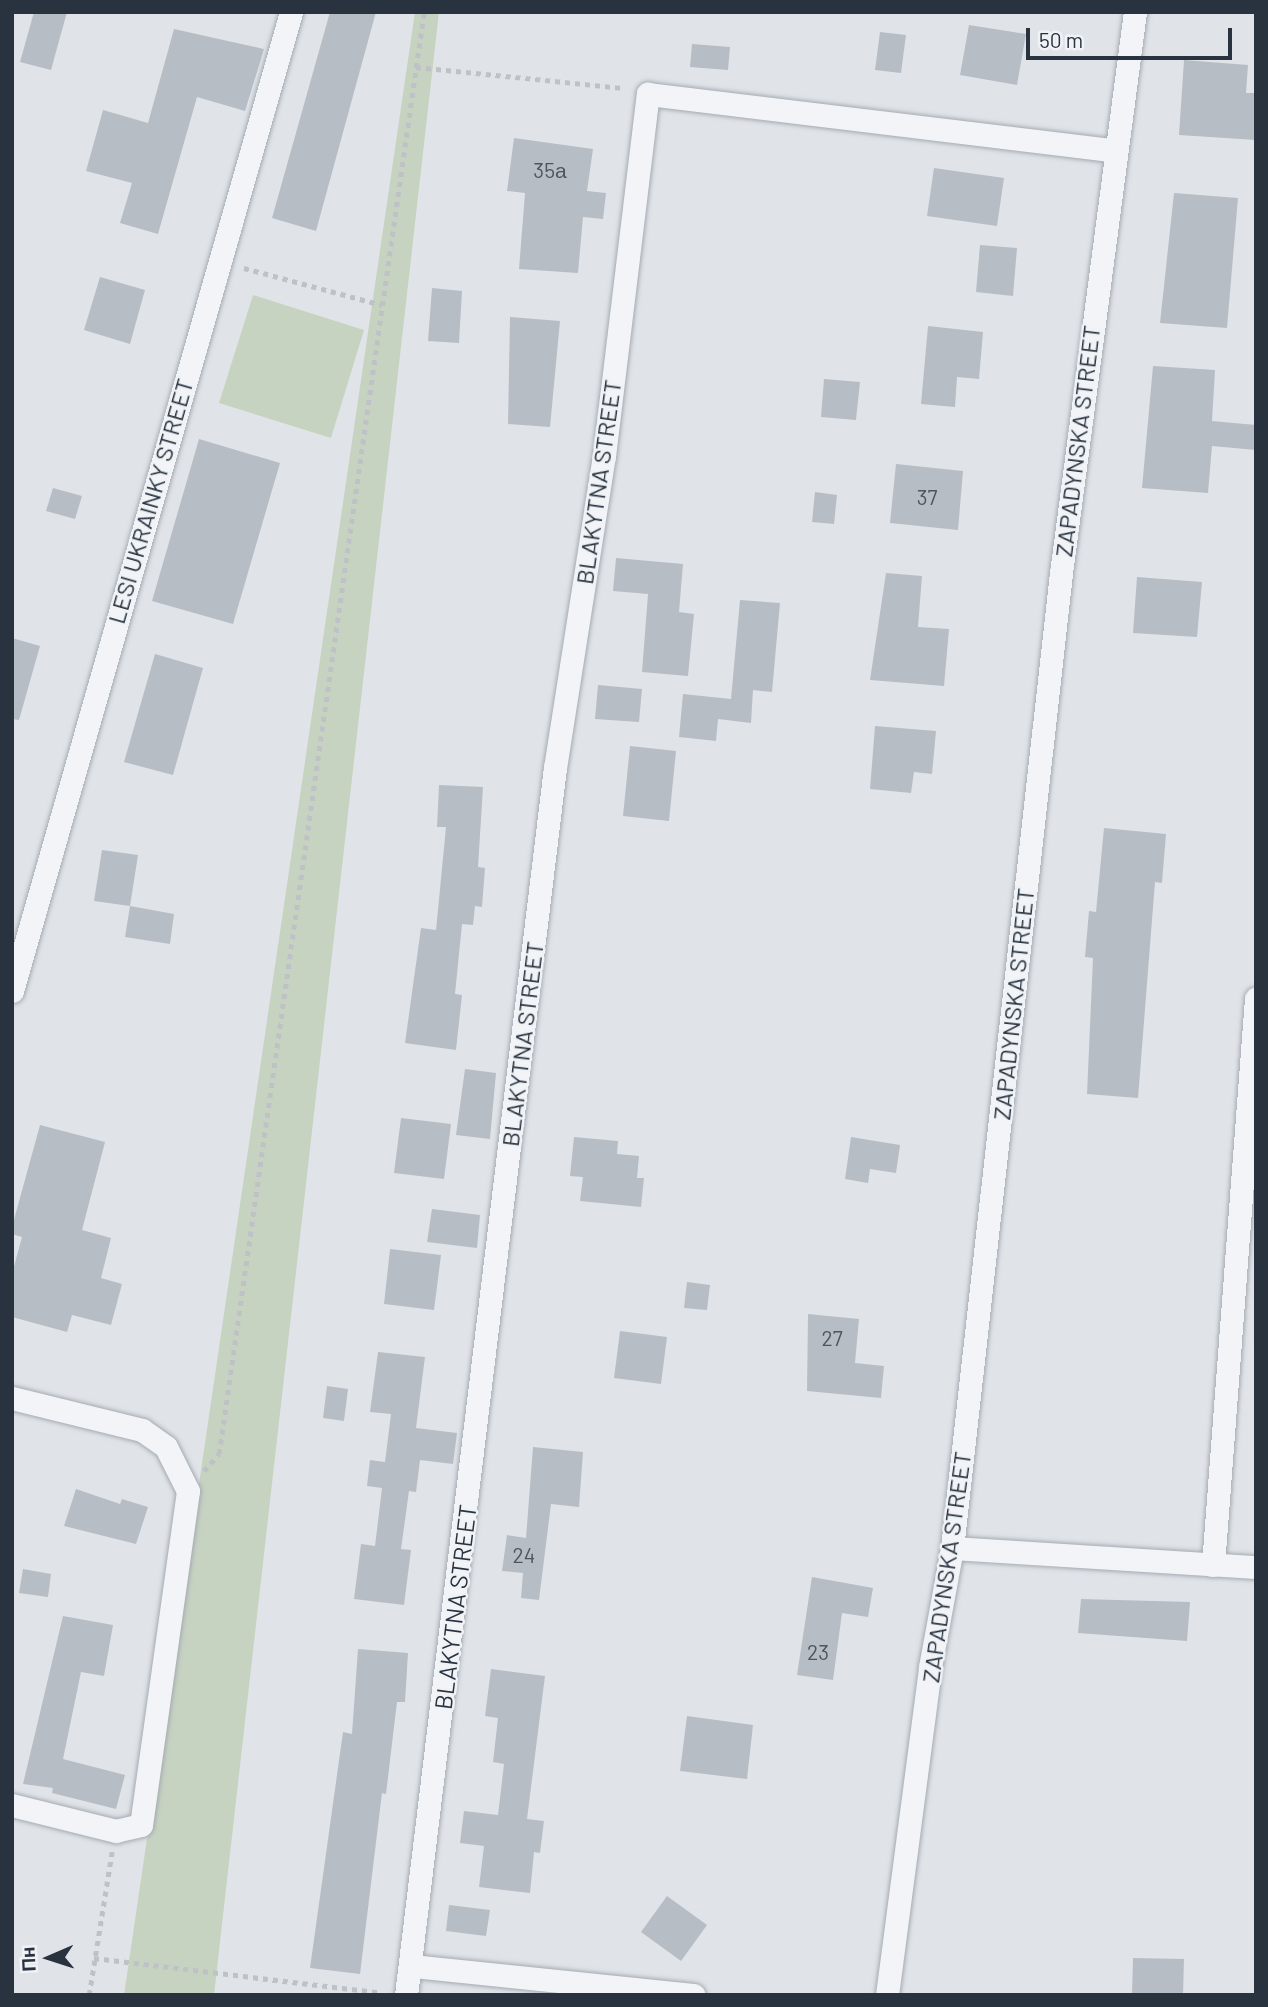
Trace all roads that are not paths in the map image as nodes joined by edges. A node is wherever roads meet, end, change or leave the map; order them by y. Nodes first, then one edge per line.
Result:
1 (291, 12) edge
2 (1135, 12) edge
3 (1114, 150) junction
4 (12, 991) edge
5 (1256, 999) edge
6 (12, 1398) edge
7 (952, 1548) junction
8 (1213, 1565) junction
9 (1256, 1567) edge
10 (12, 1805) edge
11 (413, 1966) junction
12 (406, 1995) edge
13 (694, 1995) edge
14 (887, 1995) edge

1 - 4 street, LESI UKRAINKY STREET
2 - 3 street, ZAPADYNSKA STREET
3 - 7 street, ZAPADYNSKA STREET
3 - 11 street, BLAKYTNA STREET
5 - 8 street
6 - 10 street
7 - 8 street
7 - 14 street, ZAPADYNSKA STREET
8 - 9 street
11 - 12 street, BLAKYTNA STREET
11 - 13 street

